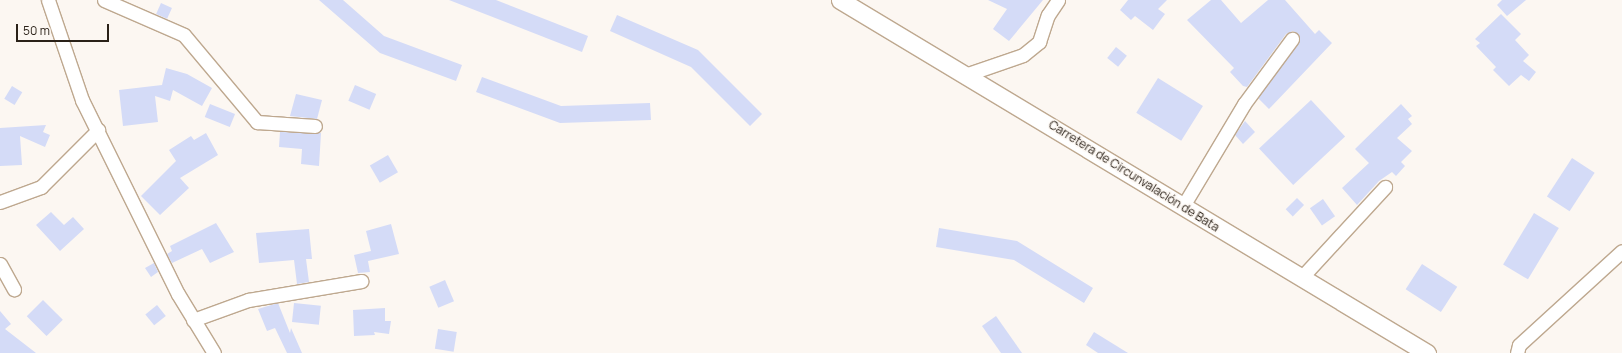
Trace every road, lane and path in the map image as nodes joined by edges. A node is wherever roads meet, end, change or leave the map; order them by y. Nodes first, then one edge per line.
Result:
1 (48, 0) edge
2 (104, 0) edge
3 (840, 0) edge
4 (1058, 0) edge
5 (1292, 39) dead end
6 (968, 74) junction
7 (315, 126) dead end
8 (98, 130) junction
9 (1385, 187) dead end
10 (0, 202) edge
11 (1183, 206) junction
12 (1622, 252) edge
13 (0, 264) edge
14 (1301, 278) junction
15 (361, 281) dead end
16 (14, 289) dead end
17 (193, 320) junction
18 (214, 353) edge
19 (1427, 353) edge
20 (1517, 353) edge

1 - 8 street
2 - 7 street
3 - 6 main road, Carretera de Circunvalación de Bata
4 - 6 street
5 - 11 street
6 - 11 main road, Carretera de Circunvalación de Bata
8 - 10 street
8 - 17 street
9 - 14 street
11 - 14 main road, Carretera de Circunvalación de Bata
12 - 20 street
13 - 16 street
14 - 19 main road, Carretera de Circunvalación de Bata
15 - 17 street
17 - 18 street

